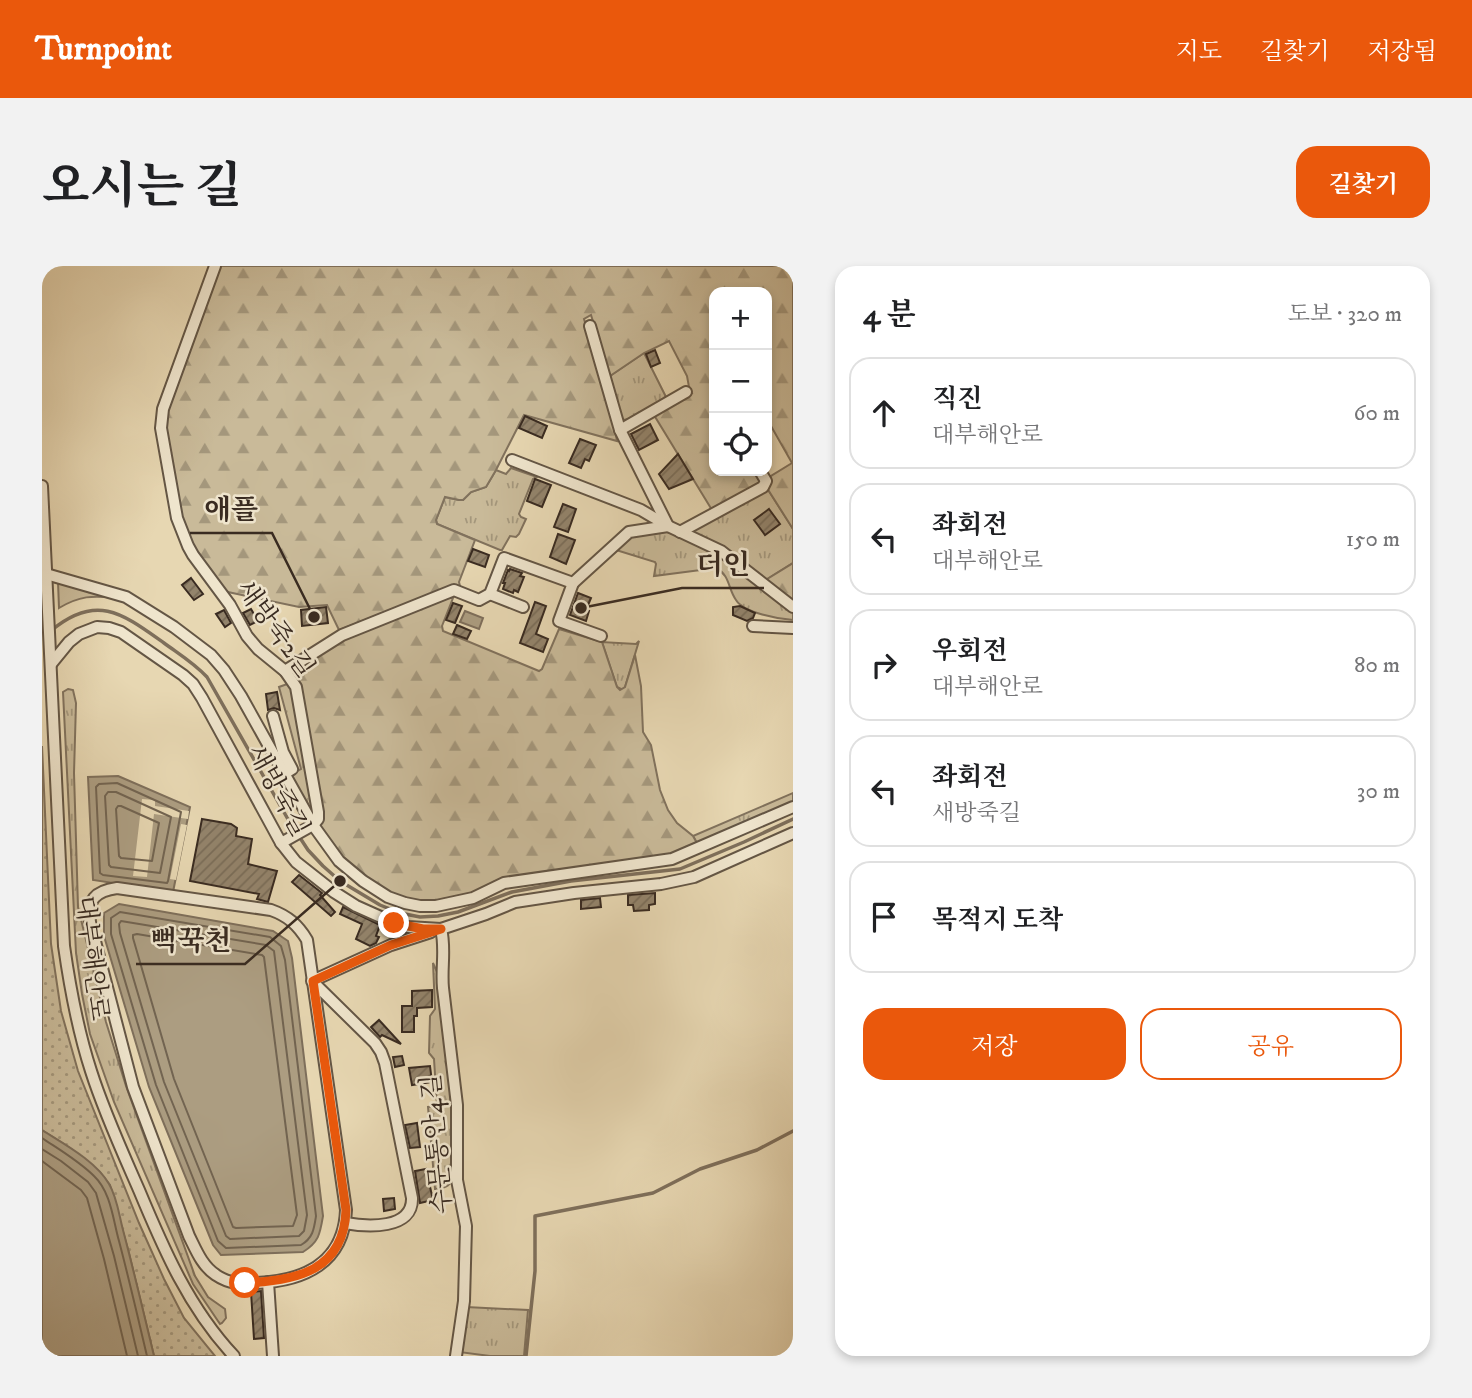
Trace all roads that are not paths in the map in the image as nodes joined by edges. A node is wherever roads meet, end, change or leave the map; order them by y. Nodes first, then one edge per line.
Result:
1 (215, 266) edge
2 (590, 326) dead end
3 (686, 392) dead end
4 (620, 430) junction
5 (512, 460) dead end
6 (763, 476) edge
7 (42, 486) edge
8 (668, 526) junction
9 (680, 532) junction
10 (46, 574) junction
11 (573, 583) junction
12 (489, 594) junction
13 (523, 607) dead end
14 (793, 607) edge
15 (753, 626) dead end
16 (793, 628) edge
17 (601, 636) dead end
18 (51, 664) junction
19 (285, 671) junction
20 (42, 697) edge
21 (53, 705) junction
22 (273, 716) dead end
23 (284, 774) junction
24 (793, 807) edge
25 (311, 826) junction
26 (793, 833) edge
27 (284, 842) junction
28 (441, 929) junction
29 (313, 981) junction
30 (345, 1223) junction
31 (268, 1282) junction
32 (234, 1356) edge
33 (273, 1356) edge
34 (456, 1356) edge

1 - 19 street, 새방죽2길
2 - 4 street
3 - 4 street
4 - 8 street
5 - 8 street
6 - 9 street
7 - 10 street, 대부해안로
8 - 9 street
8 - 11 street
9 - 14 street
10 - 18 street, 대부해안로
10 - 23 street, 새방죽길
11 - 12 street
11 - 17 street
12 - 13 street
12 - 19 street
15 - 16 street
18 - 21 street, 대부해안로
18 - 27 street, 새방죽길
19 - 25 street, 새방죽2길
20 - 21 street
21 - 32 street, 대부해안로
22 - 23 street, 새방죽길
23 - 25 street, 새방죽길
24 - 25 street, 새방죽길
25 - 27 street
26 - 28 street, 새방죽길
27 - 28 street, 새방죽길
28 - 29 street
28 - 34 street, 수문통안4길
29 - 30 street, 대부해안로
29 - 30 street
29 - 31 street, 대부해안로
30 - 31 street, 대부해안로
31 - 33 street

